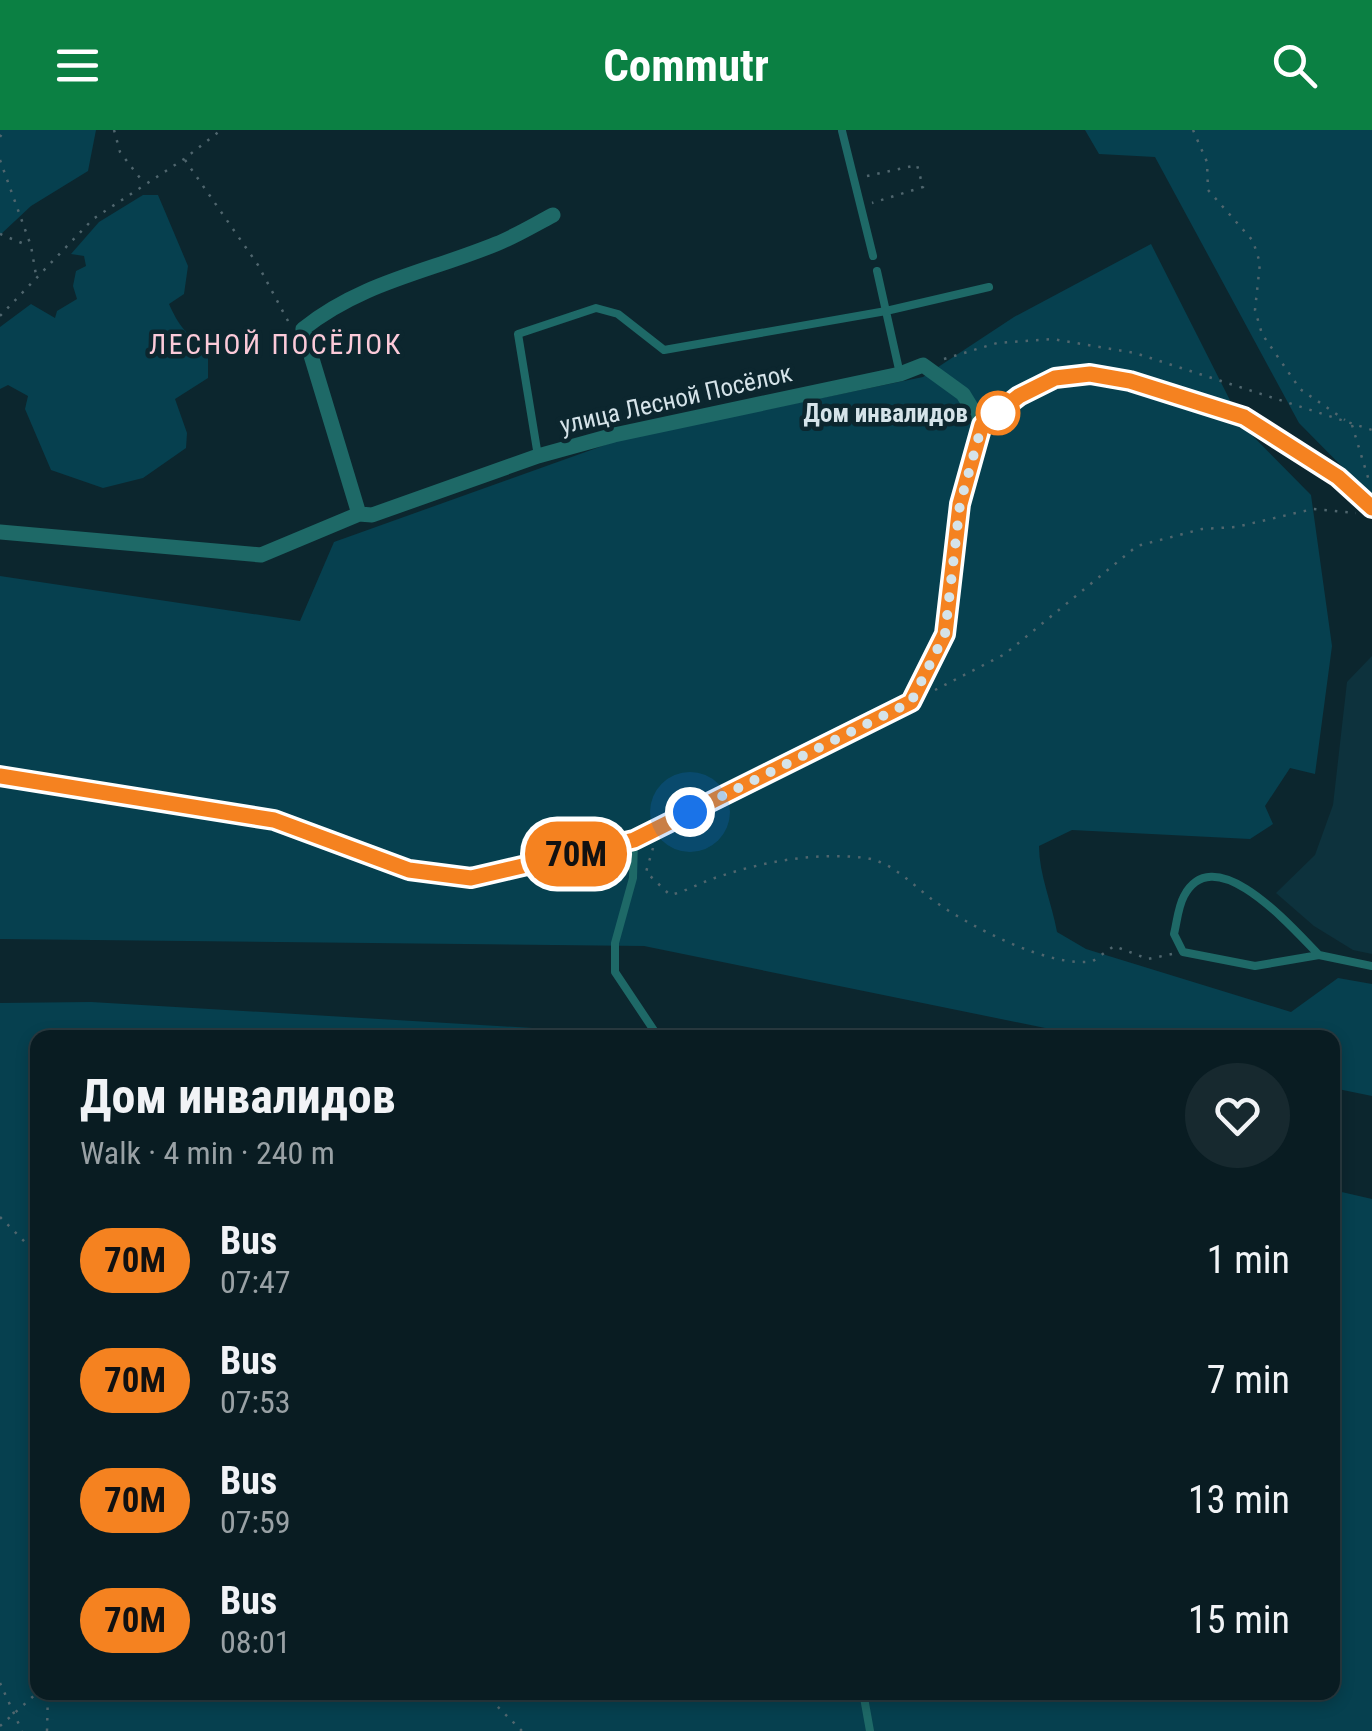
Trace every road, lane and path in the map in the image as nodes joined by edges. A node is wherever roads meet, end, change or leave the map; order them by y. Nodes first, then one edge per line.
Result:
1 (4, 130) edge
2 (114, 130) edge
3 (221, 130) edge
4 (1193, 130) edge
5 (842, 131) edge
6 (0, 137) edge
7 (184, 159) junction
8 (0, 160) edge
9 (854, 178) junction
10 (144, 183) junction
11 (861, 207) junction
12 (553, 215) dead end
13 (0, 234) edge
14 (30, 246) junction
15 (873, 256) dead end
16 (877, 271) dead end
17 (36, 276) junction
18 (989, 287) dead end
19 (886, 310) junction
20 (0, 316) edge
21 (302, 330) junction
22 (900, 374) junction
23 (982, 425) junction
24 (538, 456) junction
25 (1372, 489) edge
26 (1372, 512) edge
27 (359, 514) junction
28 (0, 532) edge
29 (911, 702) junction
30 (0, 776) edge
31 (658, 828) junction
32 (634, 840) junction
33 (1183, 952) junction
34 (1318, 955) junction
35 (1372, 966) edge
36 (654, 1030) edge
37 (0, 1217) edge
38 (30, 1247) edge
39 (0, 1683) edge
40 (30, 1700) edge
41 (48, 1700) edge
42 (491, 1700) edge
43 (864, 1700) edge
44 (14, 1716) junction
45 (0, 1726) edge
46 (22, 1731) edge
47 (47, 1731) edge
48 (522, 1731) edge
49 (870, 1731) edge

1 - 6 path
2 - 10 path
3 - 7 path
4 - 25 path
5 - 9 lane
7 - 10 path
7 - 21 path
8 - 14 path
9 - 11 lane
9 - 11 path
10 - 17 path
11 - 15 lane
12 - 21 street
13 - 14 path
14 - 17 path
16 - 19 lane
17 - 20 path
18 - 19 lane
19 - 22 lane
19 - 24 lane
21 - 27 street
22 - 23 street, улица Лесной Посёлок
22 - 24 street, улица Лесной Посёлок
23 - 26 street
23 - 29 street
24 - 27 street, улица Лесной Посёлок
26 - 29 path
27 - 28 street, улица Лесной Посёлок
29 - 31 street
30 - 32 street
31 - 32 street
31 - 33 path
32 - 36 lane
33 - 34 lane
33 - 34 lane
34 - 35 lane
37 - 38 path
39 - 44 path
40 - 44 path
41 - 47 path
42 - 48 path
43 - 49 lane
44 - 45 path
44 - 46 path

